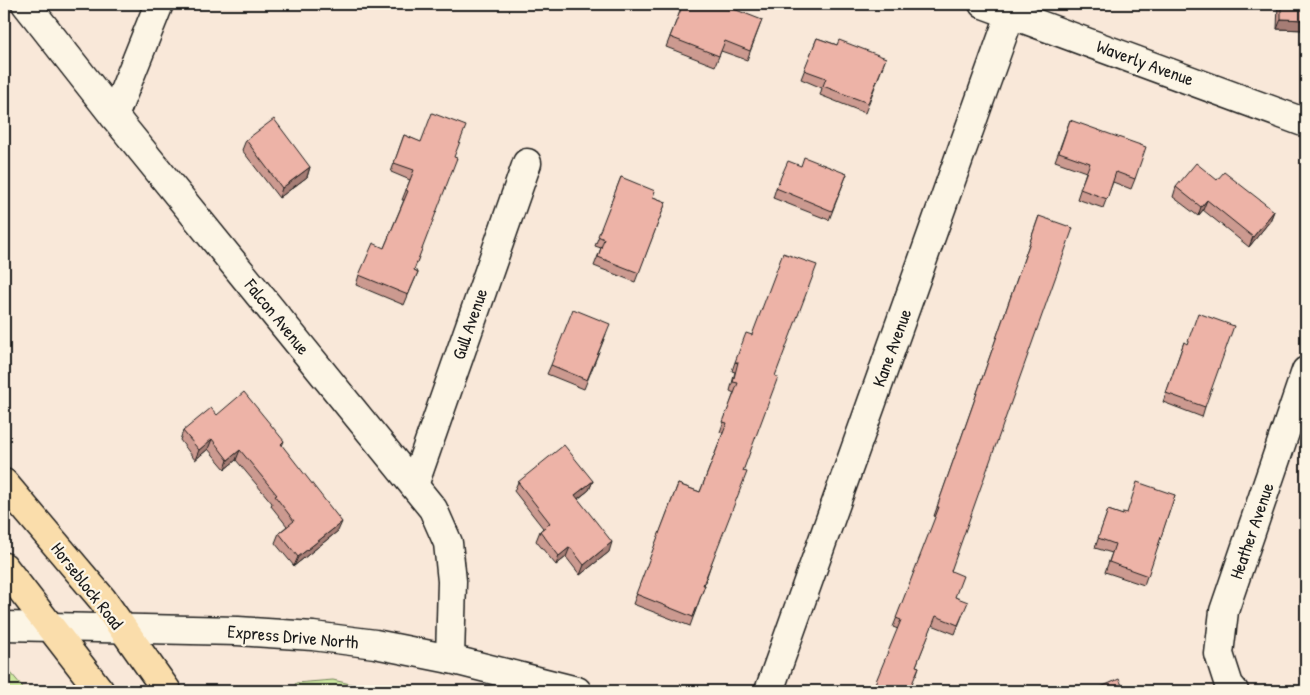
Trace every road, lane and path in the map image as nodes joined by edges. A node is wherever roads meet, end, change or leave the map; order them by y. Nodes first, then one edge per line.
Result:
1 (26, 4) edge
2 (159, 4) edge
3 (983, 4) edge
4 (1013, 9) edge
5 (114, 116) junction
6 (1306, 123) edge
7 (527, 163) dead end
8 (1306, 371) edge
9 (4, 483) edge
10 (414, 485) junction
11 (4, 567) edge
12 (4, 626) edge
13 (51, 628) junction
14 (121, 629) junction
15 (450, 659) junction
16 (100, 691) edge
17 (167, 691) edge
18 (577, 691) edge
19 (769, 691) edge
20 (1234, 691) edge

1 - 5 street, Falcon Avenue
2 - 5 street
3 - 4 street, Waverly Avenue
4 - 6 street, Waverly Avenue
4 - 19 street, Kane Avenue
5 - 10 street, Falcon Avenue
7 - 10 street, Gull Avenue
8 - 20 street, Heather Avenue
9 - 14 main road, Horseblock Road
10 - 15 street, Falcon Avenue
11 - 13 main road
12 - 13 street, Express Drive North
13 - 14 street, Express Drive North
13 - 16 main road
14 - 15 street, Express Drive North
14 - 17 main road, Horseblock Road
15 - 18 street, Express Drive North

